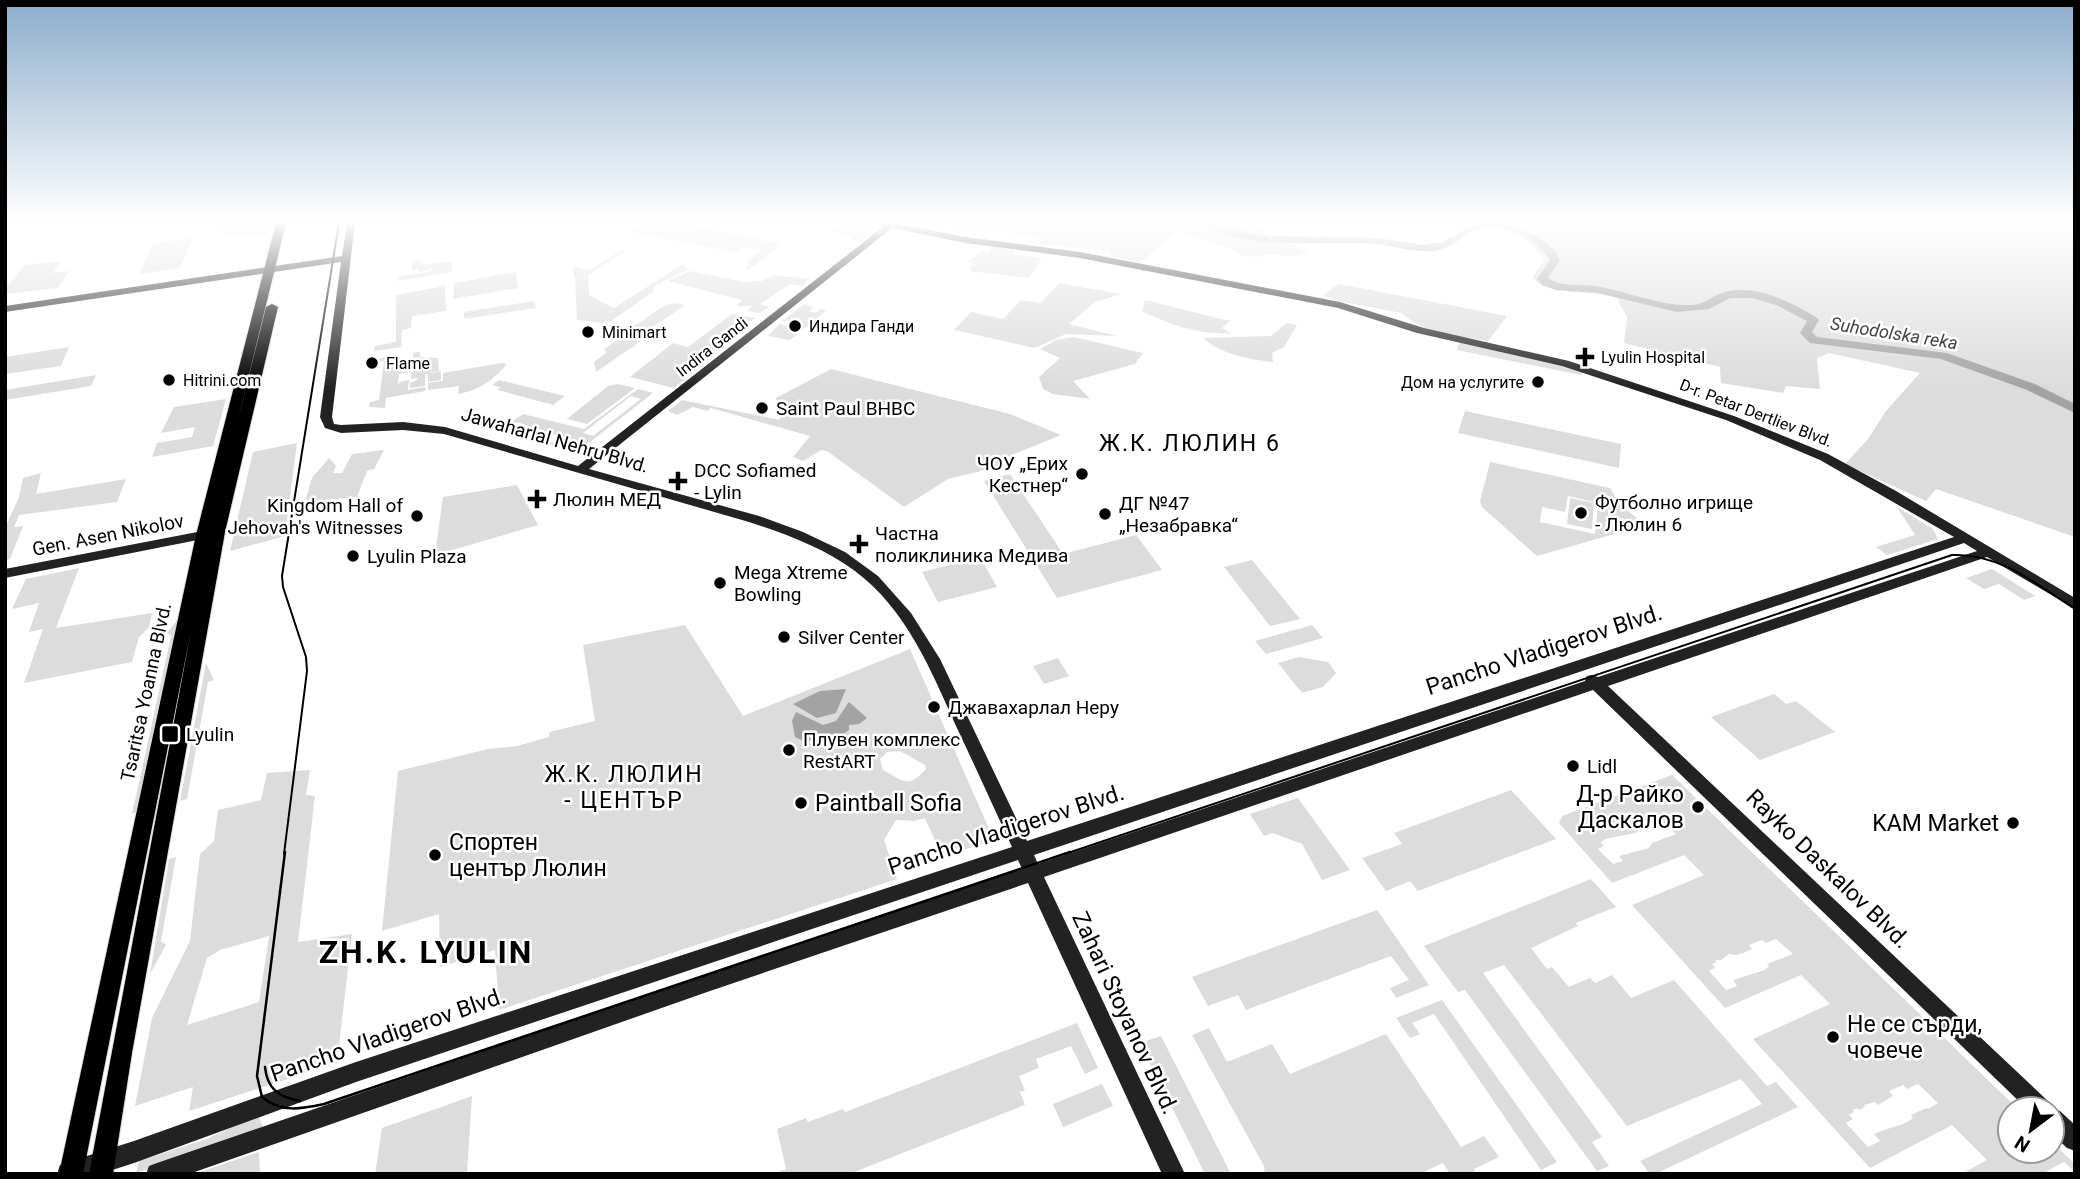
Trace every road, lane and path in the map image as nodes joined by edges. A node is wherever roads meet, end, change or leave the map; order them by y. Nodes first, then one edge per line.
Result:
1 (210, 278) edge
2 (274, 278) edge
3 (345, 278) edge
4 (818, 278) edge
5 (1201, 278) edge
6 (5, 309) edge
7 (580, 470) junction
8 (211, 534) junction
9 (1965, 538) junction
10 (1987, 552) junction
11 (5, 574) edge
12 (2075, 604) edge
13 (2075, 612) edge
14 (1578, 667) junction
15 (1595, 684) junction
16 (1027, 863) junction
17 (2027, 1095) edge
18 (102, 1168) edge
19 (69, 1173) edge
20 (157, 1174) edge
21 (1174, 1174) edge

1 - 6 main road
2 - 8 main road, Tsaritsa Yoanna Blvd.
3 - 7 main road, Jawaharlal Nehru Blvd.
4 - 7 main road, Indira Gandi
5 - 9 main road, D-r. Petar Dertliev Blvd.
7 - 16 main road, Jawaharlal Nehru Blvd.
8 - 11 main road, Gen. Asen Nikolov
8 - 18 main road, Tsaritsa Yoanna Blvd.
8 - 19 main road, Tsaritsa Yoanna Blvd.
9 - 10 main road, D-r. Petar Dertliev Blvd.
9 - 14 main road, Pancho Vladigerov Blvd.
10 - 12 main road, D-r. Petar Dertliev Blvd.
10 - 13 main road, D-r. Petar Dertliev Blvd.
10 - 15 main road, Pancho Vladigerov Blvd.
14 - 15 main road, Rayko Daskalov Blvd.
14 - 16 main road, Pancho Vladigerov Blvd.
15 - 16 main road, Pancho Vladigerov Blvd.
15 - 17 main road, Rayko Daskalov Blvd.
16 - 18 main road, Pancho Vladigerov Blvd.
16 - 20 main road, Pancho Vladigerov Blvd.
16 - 21 main road, Zahari Stoyanov Blvd.
18 - 19 main road, Pancho Vladigerov Blvd.

